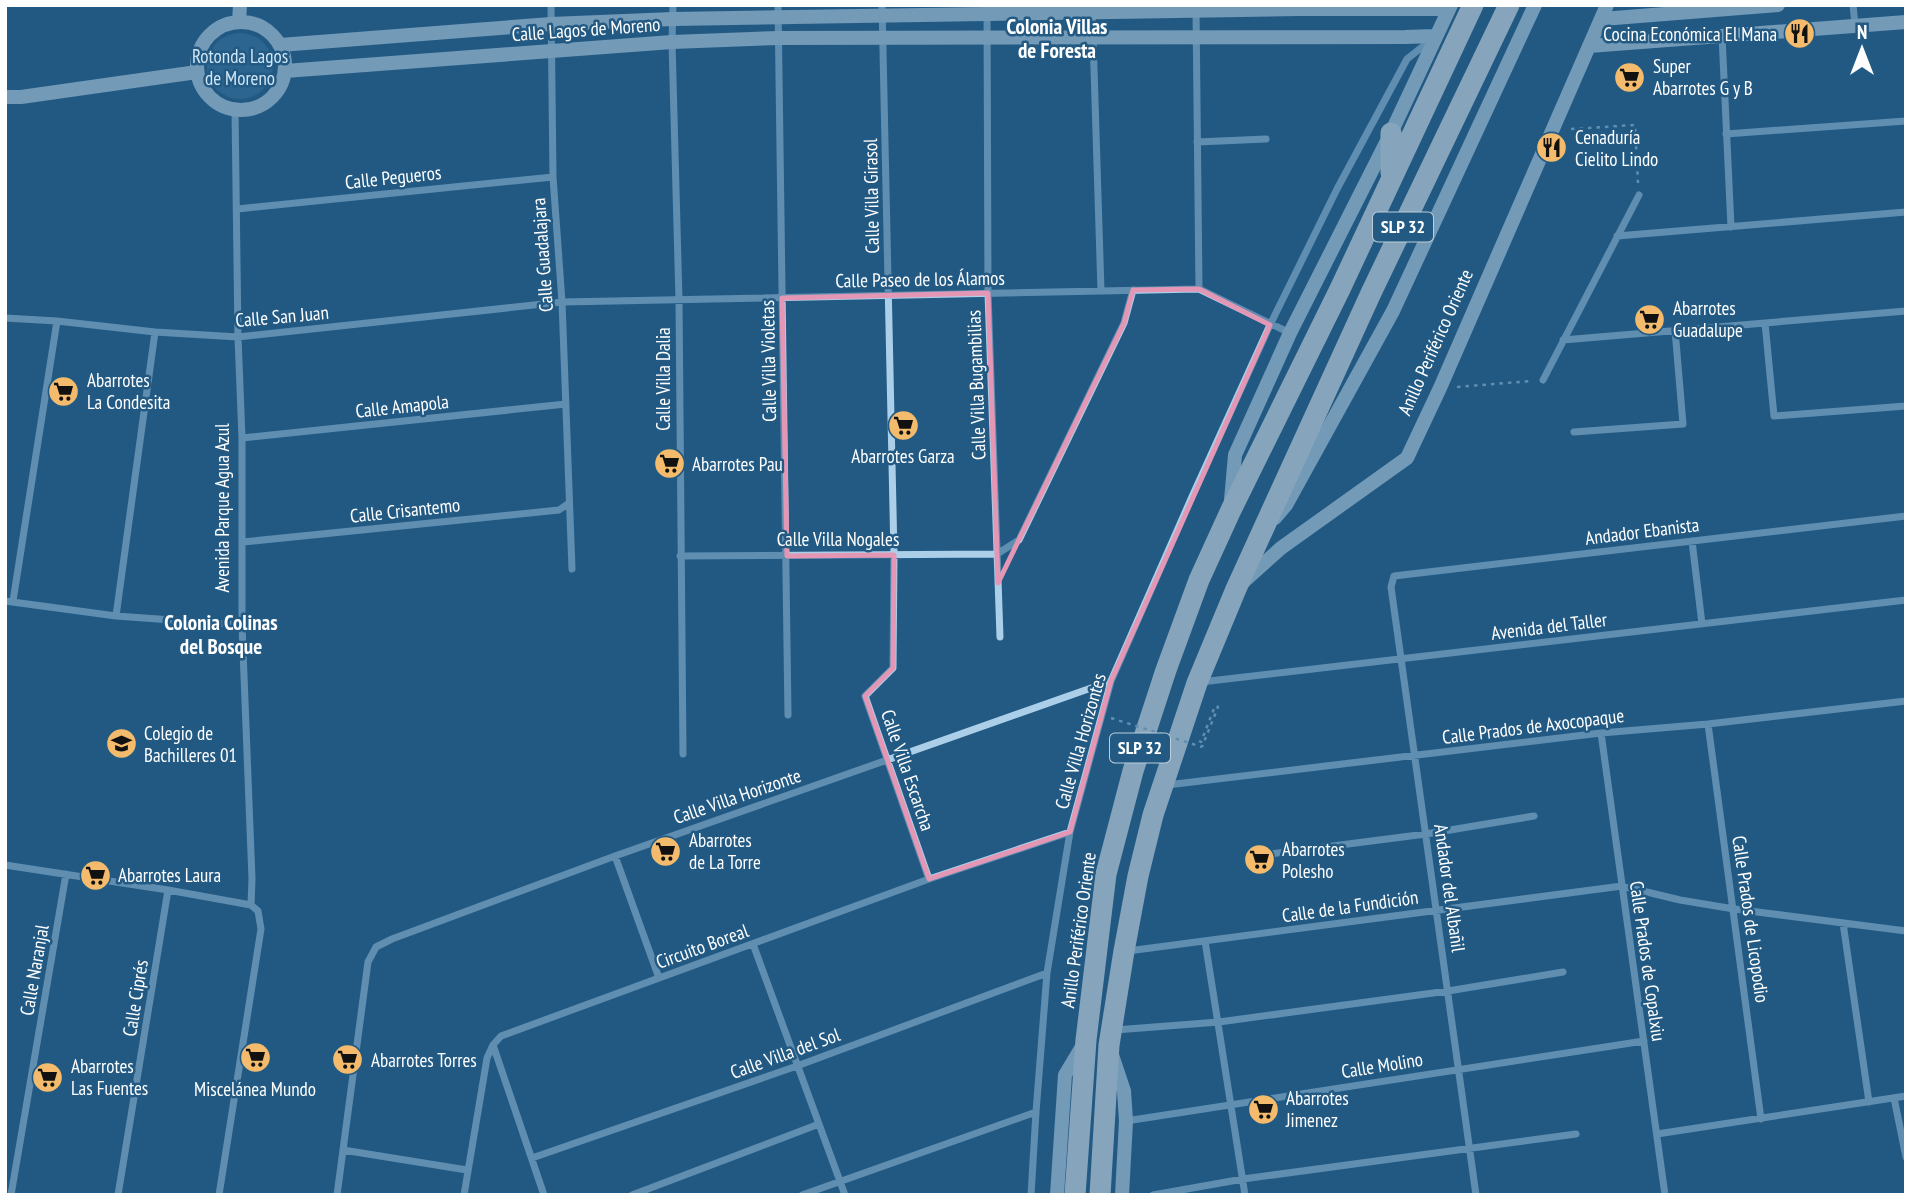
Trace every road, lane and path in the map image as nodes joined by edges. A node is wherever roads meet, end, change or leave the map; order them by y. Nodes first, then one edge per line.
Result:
1 (240, 5) edge
2 (551, 5) edge
3 (1473, 5) edge
4 (1509, 5) edge
5 (1535, 5) edge
6 (1778, 5) edge
7 (1853, 5) edge
8 (1297, 7) edge
9 (1450, 7) edge
10 (1092, 9) edge
11 (1196, 9) edge
12 (882, 10) edge
13 (987, 10) edge
14 (778, 11) edge
15 (673, 12) edge
16 (1604, 12) edge
17 (239, 22) junction
18 (1906, 22) edge
19 (551, 24) junction
20 (1855, 26) junction
21 (1436, 36) junction
22 (1722, 36) junction
23 (1196, 37) junction
24 (778, 38) junction
25 (1093, 38) junction
26 (987, 39) junction
27 (883, 40) junction
28 (672, 42) junction
29 (280, 45) junction
30 (1589, 46) junction
31 (553, 50) junction
32 (285, 71) junction
33 (197, 72) junction
34 (5, 97) edge
35 (235, 110) junction
36 (1906, 121) edge
37 (1553, 130) junction
38 (1391, 133) junction
39 (1726, 134) junction
40 (1266, 139) dead end
41 (1197, 142) junction
42 (553, 177) junction
43 (1391, 181) junction
44 (1639, 195) joint
45 (237, 209) junction
46 (1906, 212) edge
47 (1731, 227) junction
48 (1617, 236) junction
49 (1199, 289) junction
50 (1133, 290) junction
51 (1101, 291) junction
52 (988, 293) junction
53 (888, 296) junction
54 (782, 298) junction
55 (679, 300) junction
56 (562, 302) junction
57 (1906, 311) edge
58 (5, 318) edge
59 (57, 321) junction
60 (1765, 323) junction
61 (1270, 325) junction
62 (1675, 330) junction
63 (155, 332) junction
64 (1290, 333) junction
65 (238, 337) junction
66 (1563, 340) junction
67 (1543, 380) joint
68 (1440, 388) junction
69 (566, 404) junction
70 (1906, 405) edge
71 (1574, 432) dead end
72 (242, 438) junction
73 (569, 503) junction
74 (1231, 510) junction
75 (1906, 516) edge
76 (1261, 536) junction
77 (1692, 541) junction
78 (243, 542) junction
79 (997, 554) junction
80 (894, 555) junction
81 (680, 556) junction
82 (787, 556) junction
83 (572, 569) dead end
84 (1391, 587) joint
85 (1236, 589) junction
86 (1906, 600) edge
87 (9, 601) edge
88 (116, 615) junction
89 (1702, 624) junction
90 (242, 625) junction
91 (1000, 637) dead end
92 (1402, 659) junction
93 (1220, 680) junction
94 (1111, 681) junction
95 (1196, 683) junction
96 (1906, 701) edge
97 (788, 715) dead end
98 (1111, 719) dead end
99 (1708, 724) junction
100 (1601, 733) junction
101 (683, 754) dead end
102 (1415, 756) junction
103 (888, 760) junction
104 (1163, 785) junction
105 (1534, 816) dead end
106 (1070, 832) junction
107 (1426, 834) junction
108 (615, 856) junction
109 (1255, 856) dead end
110 (5, 864) edge
111 (66, 874) junction
112 (929, 879) junction
113 (1622, 886) junction
114 (169, 890) junction
115 (251, 905) junction
116 (1734, 909) junction
117 (1437, 910) junction
118 (1843, 923) junction
119 (1906, 931) edge
120 (1205, 941) junction
121 (753, 944) junction
122 (1124, 951) junction
123 (1563, 972) dead end
124 (1047, 973) junction
125 (659, 978) junction
126 (1448, 991) junction
127 (1219, 1022) junction
128 (1110, 1038) junction
129 (1086, 1040) junction
130 (1644, 1041) junction
131 (493, 1045) junction
132 (797, 1066) junction
133 (1459, 1069) junction
134 (1906, 1096) edge
135 (1894, 1098) junction
136 (1869, 1102) junction
137 (1230, 1105) junction
138 (1036, 1112) junction
139 (1761, 1119) junction
140 (1126, 1121) junction
141 (819, 1124) junction
142 (1576, 1134) dead end
143 (1657, 1134) junction
144 (1470, 1149) junction
145 (343, 1150) junction
146 (1906, 1157) edge
147 (531, 1158) junction
148 (467, 1170) junction
149 (1243, 1179) junction
150 (840, 1181) junction
151 (11, 1195) edge
152 (118, 1195) edge
153 (219, 1195) edge
154 (337, 1195) edge
155 (464, 1195) edge
156 (544, 1195) edge
157 (632, 1195) edge
158 (802, 1195) edge
159 (845, 1195) edge
160 (1031, 1195) edge
161 (1057, 1195) edge
162 (1075, 1195) edge
163 (1100, 1195) edge
164 (1122, 1195) edge
165 (1153, 1195) edge
166 (1245, 1195) edge
167 (1476, 1195) edge
168 (1665, 1195) edge

1 - 17 street
2 - 19 street, Calle Guadalajara
3 - 43 highway, Anillo Periférico Oriente / SLP 32
4 - 76 highway, Anillo Periférico Oriente / SLP 32
5 - 76 street, Anillo Periférico Oriente
6 - 16 street
7 - 20 street
8 - 9 street, Calle Lagos de Moreno
8 - 11 street, Calle Lagos de Moreno
9 - 21 street, Anillo Periférico Oriente
10 - 11 street, Calle Lagos de Moreno
10 - 13 street, Calle Lagos de Moreno
10 - 25 street
11 - 23 street
12 - 13 street, Calle Lagos de Moreno
12 - 14 street, Calle Lagos de Moreno
12 - 27 street, Calle Villa Girasol
13 - 26 street, Calle Villa Bugambilias
14 - 15 street, Calle Lagos de Moreno
14 - 24 street, Calle Villa Violetas
15 - 19 street, Calle Lagos de Moreno
15 - 28 street, Calle Villa Dalia
16 - 30 street, Anillo Periférico Oriente
17 - 29 street
17 - 33 street
18 - 20 street
19 - 29 street, Calle Lagos de Moreno
19 - 31 street, Calle Guadalajara
20 - 22 street
21 - 23 street, Calle Lagos de Moreno
21 - 38 street, Anillo Periférico Oriente
21 - 61 street, Calle Villa Horizontes
22 - 30 street
22 - 39 street
23 - 25 street, Calle Lagos de Moreno
23 - 41 street
24 - 27 street, Calle Lagos de Moreno
24 - 28 street, Calle Lagos de Moreno
24 - 54 street, Calle Villa Violetas
25 - 26 street, Calle Lagos de Moreno
25 - 51 street
26 - 27 street, Calle Lagos de Moreno
26 - 52 street, Calle Villa Bugambilias
27 - 53 street, Calle Villa Girasol
28 - 31 street, Calle Lagos de Moreno
28 - 55 street, Calle Villa Dalia
29 - 32 street
30 - 37 street, Anillo Periférico Oriente
31 - 32 street, Calle Lagos de Moreno
31 - 42 street, Calle Guadalajara
32 - 35 street
33 - 34 street
33 - 35 street
35 - 45 street, Avenida Parque Agua Azul
36 - 39 street
37 - 44 path
37 - 68 street, Anillo Periférico Oriente
38 - 43 highway
38 - 64 street, Anillo Periférico Oriente
39 - 47 street
40 - 41 street
41 - 49 street
42 - 45 street, Calle Pegueros
42 - 56 street, Calle Guadalajara
43 - 74 highway, Anillo Periférico Oriente / SLP 32
44 - 48 street
45 - 65 street, Avenida Parque Agua Azul
46 - 47 street
47 - 48 street
48 - 66 street
49 - 50 street, Calle Paseo de los Álamos
49 - 61 street, Calle Paseo de los Álamos
50 - 51 street, Calle Paseo de los Álamos
50 - 79 street
51 - 52 street, Calle Paseo de los Álamos
52 - 53 street, Calle Paseo de los Álamos
52 - 79 street, Calle Villa Bugambilias
53 - 54 street, Calle Paseo de los Álamos
53 - 80 street, Calle Villa Girasol
54 - 55 street, Calle Paseo de los Álamos
54 - 82 street, Calle Villa Violetas
55 - 56 street, Calle Paseo de los Álamos
55 - 81 street, Calle Villa Dalia
56 - 65 street, Calle San Juan
56 - 69 street, Calle Guadalajara
57 - 60 street
58 - 59 street, Calle San Juan
59 - 63 street, Calle San Juan
59 - 87 street
60 - 62 street
60 - 70 street
61 - 64 street, Calle Paseo de los Álamos
61 - 94 street, Calle Villa Horizontes
62 - 66 street
62 - 71 street
63 - 65 street, Calle San Juan
63 - 88 street
64 - 74 street, Anillo Periférico Oriente
65 - 72 street, Avenida Parque Agua Azul
66 - 67 street
67 - 68 path
68 - 85 street, Anillo Periférico Oriente
69 - 72 street, Calle Amapola
69 - 73 street, Calle Guadalajara
72 - 78 street, Avenida Parque Agua Azul
73 - 78 street, Calle Crisantemo
73 - 83 street, Calle Guadalajara
74 - 129 highway, Anillo Periférico Oriente / SLP 32
75 - 77 street, Andador Ebanista
76 - 85 highway, Anillo Periférico Oriente / SLP 32
77 - 84 street, Andador Ebanista
77 - 89 street
78 - 90 street, Avenida Parque Agua Azul
79 - 80 street, Calle Villa Nogales
79 - 91 street, Calle Villa Bugambilias
80 - 82 street, Calle Villa Nogales
80 - 103 street, Calle Villa Escarcha
81 - 82 street, Calle Villa Nogales
81 - 101 street, Calle Villa Dalia
82 - 97 street, Calle Villa Violetas
84 - 92 street, Andador del Albañil
85 - 95 highway, Anillo Periférico Oriente / SLP 32
86 - 89 street, Avenida del Taller
87 - 88 street
88 - 90 street
89 - 92 street, Avenida del Taller
90 - 115 street, Avenida Parque Agua Azul
92 - 93 street, Avenida del Taller
92 - 102 street, Andador del Albañil
93 - 95 street, Avenida del Taller
93 - 98 path, bridge
94 - 103 street, Calle Villa Horizonte
94 - 106 street, Calle Villa Horizontes
95 - 104 highway, Anillo Periférico Oriente / SLP 32
96 - 99 street, Calle Prados de Axocopaque
99 - 100 street, Calle Prados de Axocopaque
99 - 116 street, Calle Prados de Licopodio
100 - 102 street, Calle Prados de Axocopaque
100 - 113 street, Calle Prados de Copalxiu
102 - 104 street, Calle Prados de Axocopaque
102 - 107 street, Andador del Albañil
103 - 108 street, Calle Villa Horizonte
103 - 112 street, Calle Villa Escarcha
104 - 122 highway, Anillo Periférico Oriente / SLP 32
105 - 107 street
106 - 112 street, Circuito Boreal
106 - 124 street, Calle Villa Horizontes
107 - 109 street
107 - 117 street, Andador del Albañil
108 - 125 street
108 - 145 street, Calle Villa Horizonte
110 - 111 street
111 - 114 street
111 - 151 street, Calle Naranjal
112 - 121 street, Circuito Boreal
113 - 116 street
113 - 117 street, Calle de la Fundición
113 - 130 street, Calle Prados de Copalxiu
114 - 115 street
114 - 152 street, Calle Ciprés
115 - 153 street, Avenida Parque Agua Azul
116 - 118 street
116 - 139 street, Calle Prados de Licopodio
117 - 120 street, Calle de la Fundición
117 - 126 street, Andador del Albañil
118 - 119 street
118 - 136 street
120 - 122 street, Calle de la Fundición
120 - 127 street
121 - 125 street, Circuito Boreal
121 - 132 street
122 - 128 highway, Anillo Periférico Oriente / SLP 32
123 - 126 street
124 - 132 street, Calle Villa del Sol
124 - 138 street, Calle Villa Horizontes
125 - 131 street, Circuito Boreal
126 - 127 street
126 - 133 street, Andador del Albañil
127 - 128 street
127 - 137 street
128 - 140 street, Anillo Periférico Oriente
128 - 163 highway, Anillo Periférico Oriente / SLP 32
129 - 161 street, Anillo Periférico Oriente
129 - 162 highway, Anillo Periférico Oriente / SLP 32
130 - 133 street, Calle Molino
130 - 143 street, Calle Prados de Copalxiu
131 - 147 street
131 - 148 street
132 - 141 street
132 - 147 street, Calle Villa del Sol
133 - 137 street, Calle Molino
133 - 144 street, Andador del Albañil
134 - 135 street
135 - 136 street
135 - 146 street
136 - 139 street
137 - 140 street, Calle Molino
137 - 149 street
138 - 150 street
138 - 160 street, Calle Villa Horizontes
139 - 143 street
140 - 164 street, Anillo Periférico Oriente
141 - 150 street
141 - 157 street
142 - 144 street
143 - 168 street, Calle Prados de Copalxiu
144 - 149 street
144 - 167 street, Andador del Albañil
145 - 148 street
145 - 154 street
147 - 156 street
148 - 155 street
149 - 165 street
149 - 166 street
150 - 158 street
150 - 159 street

